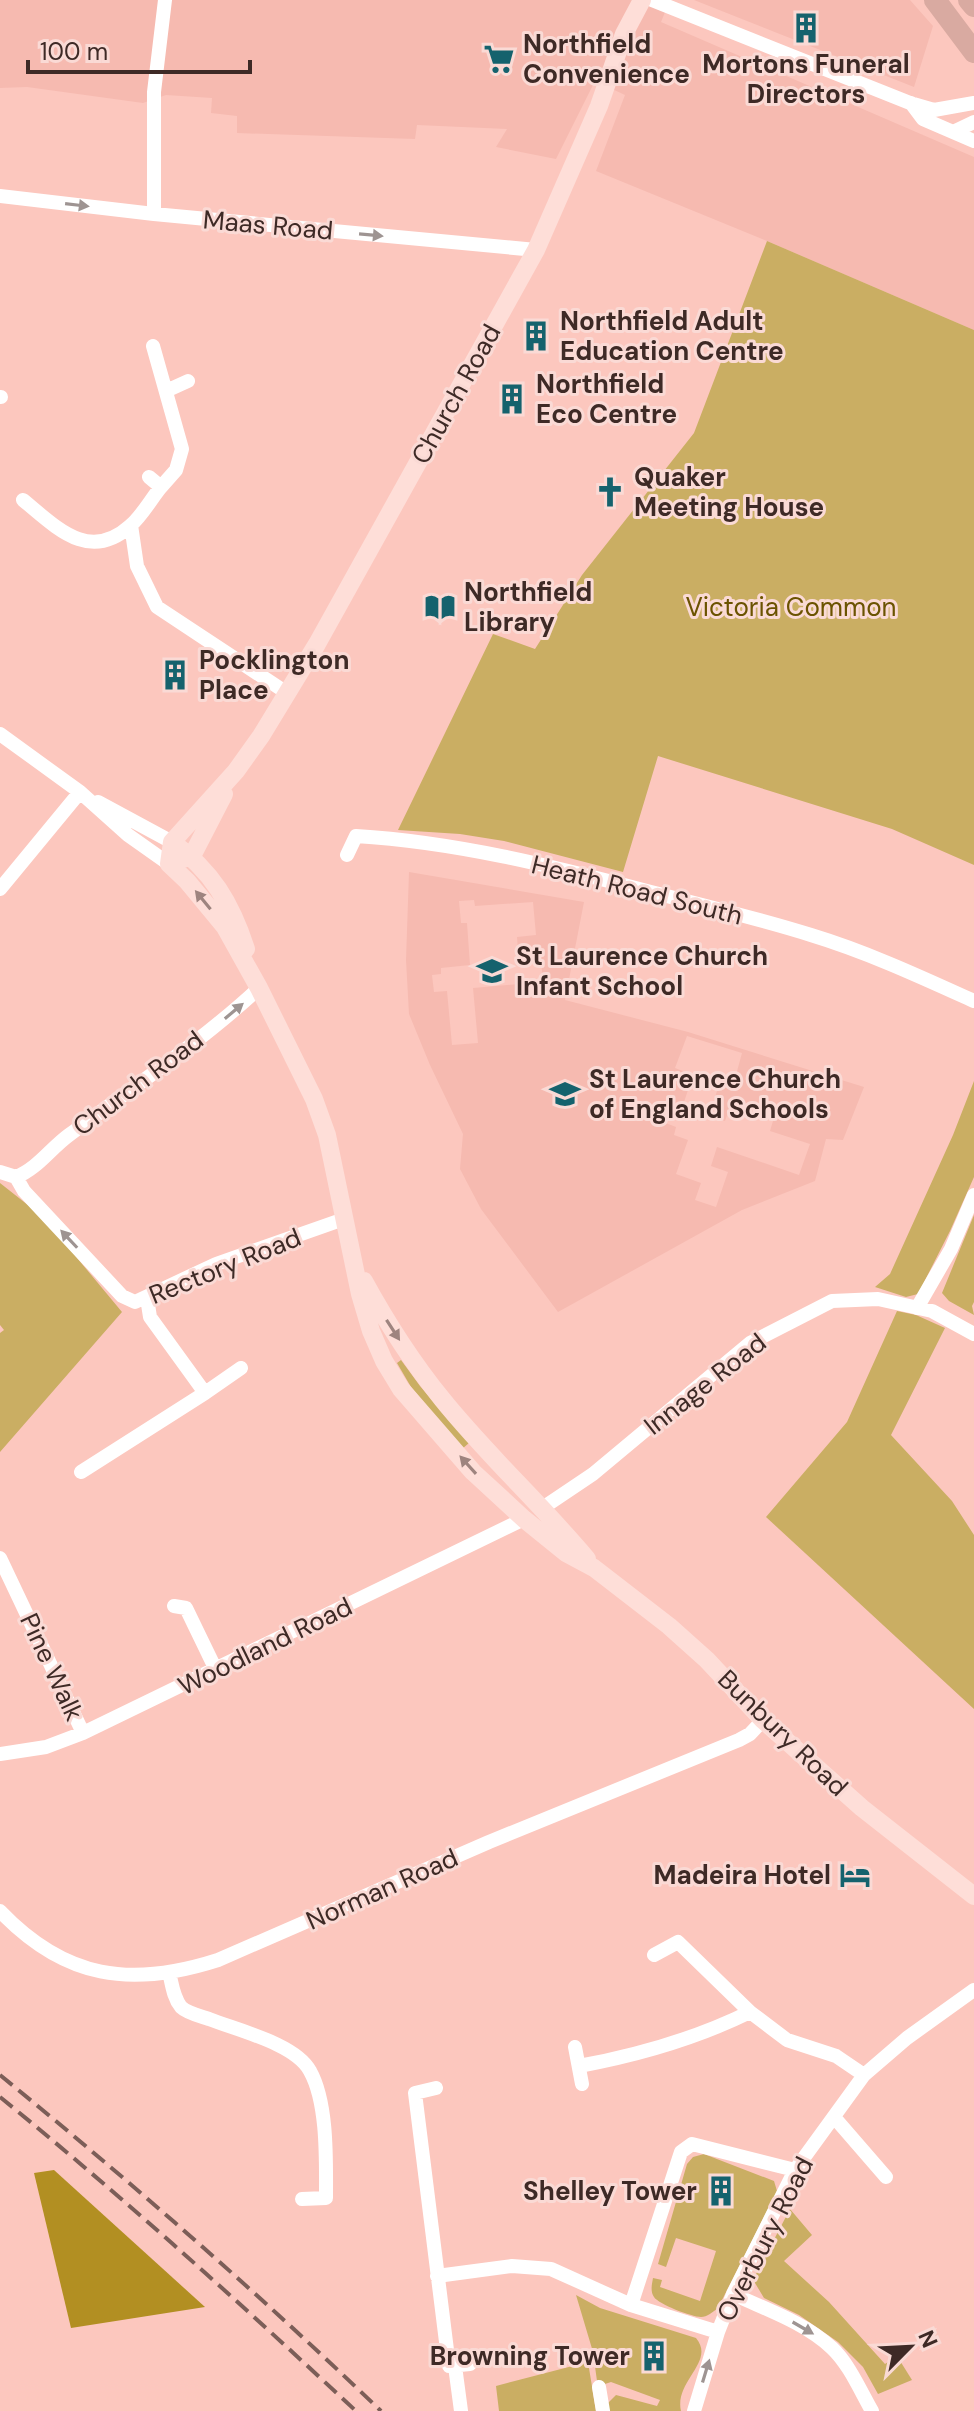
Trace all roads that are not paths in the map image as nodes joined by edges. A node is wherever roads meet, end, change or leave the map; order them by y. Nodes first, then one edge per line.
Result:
1 (165, 0) edge
2 (642, 0) edge
3 (652, 0) edge
4 (935, 0) edge
5 (969, 0) edge
6 (974, 6) edge
7 (974, 52) edge
8 (910, 103) junction
9 (974, 103) edge
10 (974, 122) edge
11 (953, 132) junction
12 (974, 141) edge
13 (0, 196) edge
14 (154, 214) junction
15 (536, 250) junction
16 (153, 346) dead end
17 (188, 381) dead end
18 (166, 391) junction
19 (23, 500) dead end
20 (131, 525) junction
21 (287, 693) junction
22 (0, 734) edge
23 (236, 771) junction
24 (80, 792) junction
25 (172, 842) junction
26 (347, 855) dead end
27 (192, 856) junction
28 (169, 864) junction
29 (0, 889) edge
30 (259, 988) junction
31 (974, 1001) edge
32 (0, 1172) edge
33 (16, 1177) junction
34 (974, 1195) edge
35 (344, 1219) junction
36 (354, 1263) junction
37 (147, 1298) junction
38 (917, 1308) junction
39 (974, 1334) edge
40 (241, 1368) dead end
41 (205, 1393) junction
42 (81, 1472) dead end
43 (541, 1509) junction
44 (524, 1519) junction
45 (0, 1558) edge
46 (594, 1568) junction
47 (184, 1605) dead end
48 (216, 1670) junction
49 (763, 1720) junction
50 (83, 1733) junction
51 (0, 1754) edge
52 (974, 1896) edge
53 (0, 1911) edge
54 (654, 1955) dead end
55 (169, 1972) junction
56 (974, 1990) edge
57 (750, 2012) junction
58 (575, 2047) dead end
59 (579, 2066) junction
60 (864, 2075) junction
61 (582, 2084) dead end
62 (436, 2088) dead end
63 (834, 2117) junction
64 (795, 2170) junction
65 (886, 2177) dead end
66 (302, 2199) dead end
67 (437, 2276) junction
68 (733, 2294) junction
69 (631, 2305) junction
70 (718, 2332) junction
71 (599, 2387) dead end
72 (461, 2411) edge
73 (603, 2411) edge
74 (694, 2411) edge
75 (872, 2411) edge

1 - 14 street
2 - 15 main road, Church Road
3 - 8 street
4 - 7 highway
5 - 6 highway
8 - 9 street
8 - 11 street
10 - 11 street
11 - 12 street
13 -> 14 street, Maas Road
14 -> 15 street, Maas Road
15 - 21 main road, Church Road
16 - 18 street
17 - 18 street
18 - 20 street
19 - 20 street
20 - 21 street
21 - 23 main road, Church Road
22 - 24 street
23 - 25 main road, Church Road
23 - 27 main road, Church Road
24 - 25 street
24 - 28 street
24 - 29 street
25 - 27 main road
25 - 28 main road
26 - 31 street, Heath Road South
27 - 28 main road
27 - 30 main road
30 -> 28 main road
33 -> 30 street, Church Road
30 - 35 main road, Bunbury Road
32 - 33 street
37 -> 33 street, Rectory Road
34 - 38 street
35 - 36 main road, Bunbury Road
35 - 37 street, Rectory Road
36 -> 43 main road, Bunbury Road
44 -> 36 main road, Bunbury Road
37 - 41 street
38 - 39 street, Innage Road
38 - 43 street, Innage Road
40 - 41 street
41 - 42 street
43 - 44 main road
43 - 46 main road, Bunbury Road
44 - 46 main road, Bunbury Road
44 - 48 street, Woodland Road
45 - 50 street, Pine Walk
46 - 49 main road, Bunbury Road
47 - 48 street
48 - 50 street, Woodland Road
49 - 52 main road, Bunbury Road
49 - 55 street, Norman Road
50 - 51 street, Woodland Road
53 - 55 street, Norman Road
54 - 57 street
55 - 66 street
56 - 60 street, Overbury Road
57 - 59 street
57 - 60 street
58 - 59 street
59 - 61 street
60 - 63 street, Overbury Road
62 - 67 street
63 - 64 street, Overbury Road
63 - 65 street
64 - 68 street, Overbury Road
64 - 69 street
67 - 69 street
67 - 72 street
68 - 70 street, Overbury Road
68 -> 75 street
69 - 70 street
74 -> 70 street, Overbury Road
71 - 73 street

